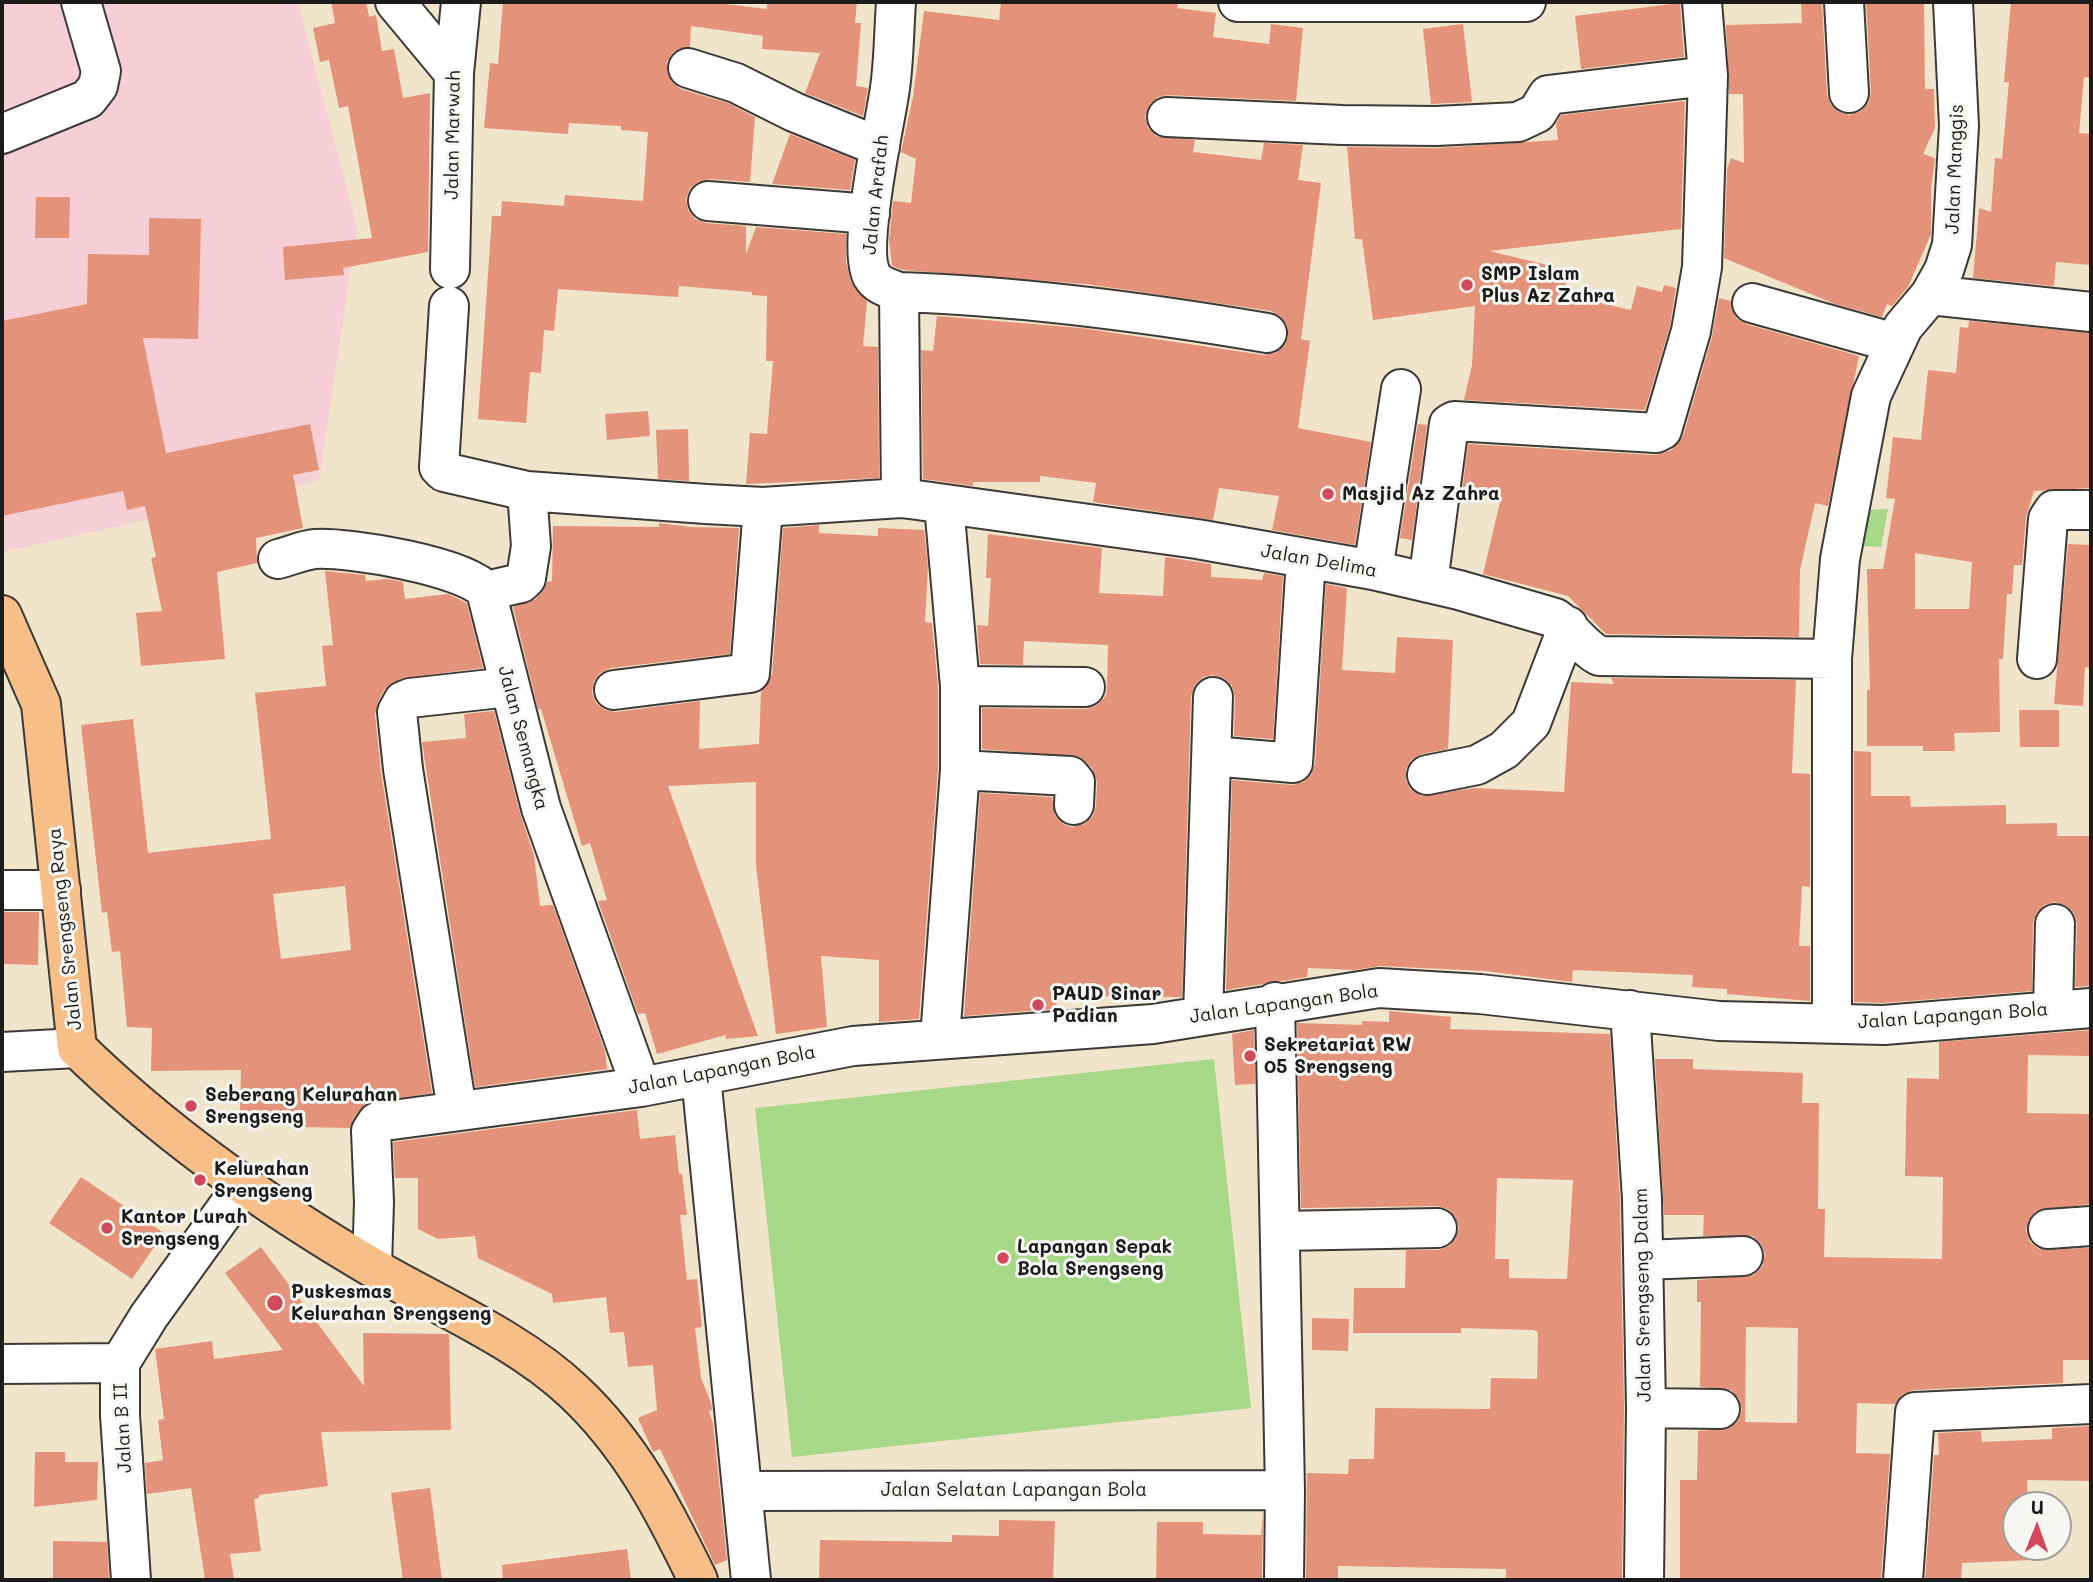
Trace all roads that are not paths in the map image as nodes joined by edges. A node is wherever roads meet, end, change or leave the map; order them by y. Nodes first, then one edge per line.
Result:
1 (81, 2) edge
2 (395, 2) edge
3 (461, 2) edge
4 (896, 2) edge
5 (1238, 2) edge
6 (1527, 2) edge
7 (1702, 2) edge
8 (1844, 2) edge
9 (1953, 2) edge
10 (1463, 3) edge
11 (688, 68) dead end
12 (454, 73) junction
13 (1708, 76) junction
14 (1849, 93) dead end
15 (1167, 117) dead end
16 (2, 134) edge
17 (880, 147) junction
18 (708, 201) dead end
19 (870, 214) junction
20 (450, 269) dead end
21 (899, 292) junction
22 (1930, 295) junction
23 (1752, 303) dead end
24 (449, 306) dead end
25 (2091, 312) edge
26 (1267, 333) dead end
27 (1895, 343) junction
28 (1401, 389) dead end
29 (527, 491) junction
30 (901, 498) junction
31 (944, 505) junction
32 (775, 506) junction
33 (2091, 510) edge
34 (278, 559) dead end
35 (1306, 559) junction
36 (1373, 570) junction
37 (1428, 583) junction
38 (486, 591) junction
39 (2, 615) edge
40 (1568, 626) junction
41 (1832, 659) junction
42 (2037, 659) dead end
43 (960, 686) junction
44 (509, 687) junction
45 (1085, 687) dead end
46 (614, 690) dead end
47 (1213, 698) dead end
48 (1212, 756) junction
49 (960, 770) junction
50 (1427, 775) dead end
51 (1074, 805) dead end
52 (2, 890) edge
53 (61, 890) junction
54 (2055, 924) dead end
55 (1275, 1002) junction
56 (2091, 1008) edge
57 (1630, 1010) junction
58 (2053, 1010) junction
59 (1203, 1015) junction
60 (1832, 1022) junction
61 (940, 1038) junction
62 (77, 1048) junction
63 (2, 1052) edge
64 (701, 1076) junction
65 (641, 1087) junction
66 (457, 1110) junction
67 (242, 1187) junction
68 (2091, 1226) edge
69 (1437, 1228) dead end
70 (2048, 1229) dead end
71 (1280, 1231) junction
72 (1743, 1256) dead end
73 (1644, 1260) junction
74 (372, 1267) junction
75 (120, 1363) junction
76 (2, 1364) edge
77 (2091, 1404) edge
78 (1646, 1408) junction
79 (1720, 1409) dead end
80 (1285, 1490) junction
81 (743, 1491) junction
82 (131, 1580) edge
83 (698, 1580) edge
84 (751, 1580) edge
85 (1284, 1580) edge
86 (1644, 1580) edge
87 (1903, 1580) edge

1 - 16 street
2 - 12 street
3 - 12 street, Jalan Marwah
4 - 17 street, Jalan Arafah
5 - 10 street
6 - 10 street
7 - 13 street
8 - 14 street
9 - 22 street, Jalan Manggis
11 - 17 street
12 - 20 street, Jalan Marwah
13 - 15 street
13 - 37 street
17 - 19 street, Jalan Arafah
18 - 19 street
19 - 21 street, Jalan Arafah
21 - 26 street
21 - 30 street
22 - 25 street
22 - 27 street, Jalan Manggis
23 - 27 street
24 - 29 street, Jalan Delima
27 - 41 street, Jalan Manggis
28 - 36 street
29 - 32 street, Jalan Delima
29 - 38 street
30 - 31 street, Jalan Delima
30 - 32 street, Jalan Delima
31 - 35 street, Jalan Delima
31 - 43 street
32 - 46 street
33 - 42 street
34 - 38 street
35 - 36 street, Jalan Delima
35 - 48 street
36 - 37 street, Jalan Delima
37 - 40 street, Jalan Delima
38 - 44 street, Jalan Semangka
39 - 53 main road, Jalan Srengseng Raya
40 - 41 street, Jalan Delima
40 - 50 street
41 - 60 street, Jalan Manggis
43 - 45 street
43 - 49 street
44 - 65 street, Jalan Semangka
44 - 66 street
47 - 48 street
48 - 59 street
49 - 51 street
49 - 61 street
52 - 53 street
53 - 62 main road, Jalan Srengseng Raya
54 - 58 street
55 - 57 street, Jalan Lapangan Bola
55 - 59 street, Jalan Lapangan Bola
55 - 71 street
56 - 58 street, Jalan Lapangan Bola
57 - 60 street, Jalan Lapangan Bola
57 - 73 street, Jalan Srengseng Dalam
58 - 60 street, Jalan Lapangan Bola
59 - 61 street, Jalan Lapangan Bola
61 - 64 street, Jalan Lapangan Bola
62 - 63 street
62 - 67 main road, Jalan Srengseng Raya
64 - 65 street, Jalan Lapangan Bola
64 - 81 street
65 - 66 street, Jalan Lapangan Bola
66 - 74 street, Jalan Lapangan Bola
67 - 74 main road, Jalan Srengseng Raya
67 - 75 street, Jalan B II
68 - 70 street
69 - 71 street
71 - 80 street
72 - 73 street
73 - 78 street, Jalan Srengseng Dalam
74 - 83 main road, Jalan Srengseng Raya
75 - 76 street
75 - 82 street, Jalan B II
77 - 87 street
78 - 79 street
78 - 86 street, Jalan Srengseng Dalam
80 - 81 street, Jalan Selatan Lapangan Bola
80 - 85 street
81 - 84 street

